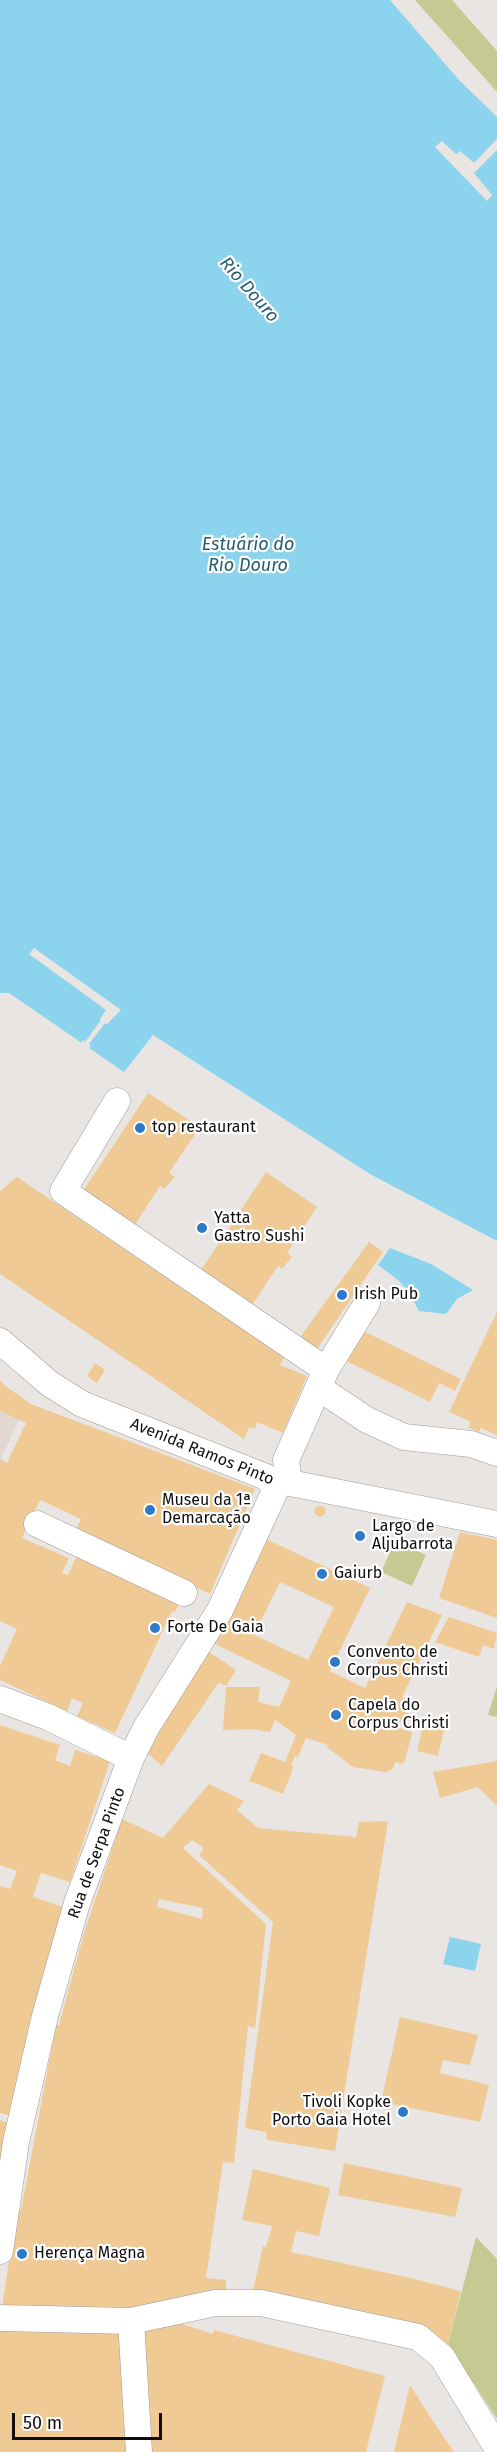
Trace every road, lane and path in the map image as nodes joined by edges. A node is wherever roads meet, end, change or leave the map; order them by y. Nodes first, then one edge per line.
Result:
1 (117, 1101) dead end
2 (367, 1303) dead end
3 (0, 1341) edge
4 (323, 1379) junction
5 (497, 1453) edge
6 (281, 1483) junction
7 (38, 1524) dead end
8 (497, 1524) edge
9 (220, 1610) junction
10 (0, 1699) edge
11 (0, 1714) edge
12 (48, 1717) junction
13 (131, 1758) junction
14 (0, 2252) edge
15 (0, 2318) edge
16 (131, 2320) junction
17 (497, 2448) edge
18 (139, 2452) edge

1 - 4 street
2 - 4 street, Rua de Serpa Pinto
3 - 6 street, Avenida Ramos Pinto
4 - 5 street
4 - 6 street, Rua de Serpa Pinto
6 - 8 street, Avenida Ramos Pinto
6 - 9 street, Rua de Serpa Pinto
7 - 9 street
9 - 13 street, Rua de Serpa Pinto
10 - 12 street
11 - 12 street
12 - 13 street
13 - 14 street, Rua de Serpa Pinto
15 - 16 street
16 - 17 street
16 - 18 street

